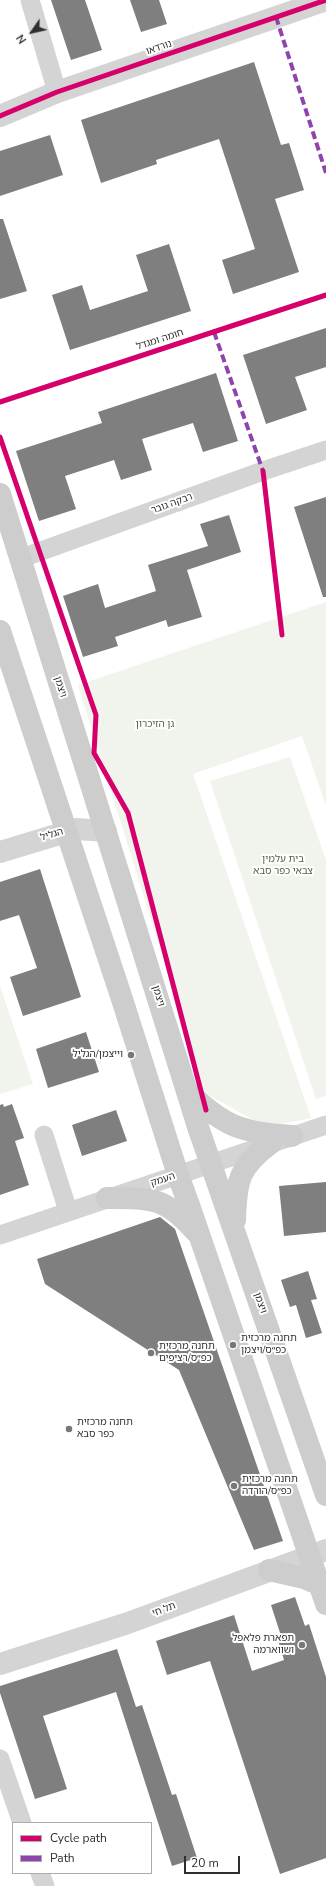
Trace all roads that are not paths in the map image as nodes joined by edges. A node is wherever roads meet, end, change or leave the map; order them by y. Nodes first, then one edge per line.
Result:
1 (30, 0) edge
2 (326, 0) edge
3 (57, 92) junction
4 (0, 116) edge
5 (326, 450) edge
6 (0, 494) edge
7 (20, 559) junction
8 (0, 631) edge
9 (66, 831) junction
10 (106, 831) junction
11 (0, 852) edge
12 (187, 1092) junction
13 (326, 1125) edge
14 (44, 1135) dead end
15 (292, 1136) junction
16 (271, 1143) junction
17 (210, 1164) junction
18 (178, 1175) junction
19 (107, 1198) junction
20 (68, 1210) junction
21 (234, 1229) junction
22 (0, 1235) edge
23 (201, 1238) junction
24 (325, 1490) edge
25 (318, 1553) edge
26 (269, 1570) junction
27 (323, 1594) edge
28 (0, 1664) edge
29 (0, 1759) edge
30 (22, 1822) edge
31 (40, 1874) edge
32 (44, 1886) edge

1 - 3 street
2 - 3 street, נורדאו
3 - 4 street, נורדאו
5 - 7 street, רבקה גובר
6 - 7 main road, ויצמן
7 - 10 main road, ויצמן
8 - 9 main road
9 - 10 street, הגליל
9 - 11 street, הגליל
9 - 18 main road
10 - 12 main road, ויצמן
12 - 15 main road
12 - 17 main road, ויצמן
13 - 15 street, העמק
14 - 20 street
15 - 16 street, העמק
16 - 17 street, העמק
16 - 21 main road
17 - 18 street, העמק
17 - 21 main road, ויצמן
18 - 19 street, העמק
18 - 23 main road
19 - 20 street, העמק
19 - 23 main road
20 - 22 street, העמק
21 - 24 main road, ויצמן
23 - 25 main road
25 - 26 street, תל חי
25 - 27 main road
26 - 27 main road
26 - 28 street, תל חי
29 - 30 street
31 - 32 street

